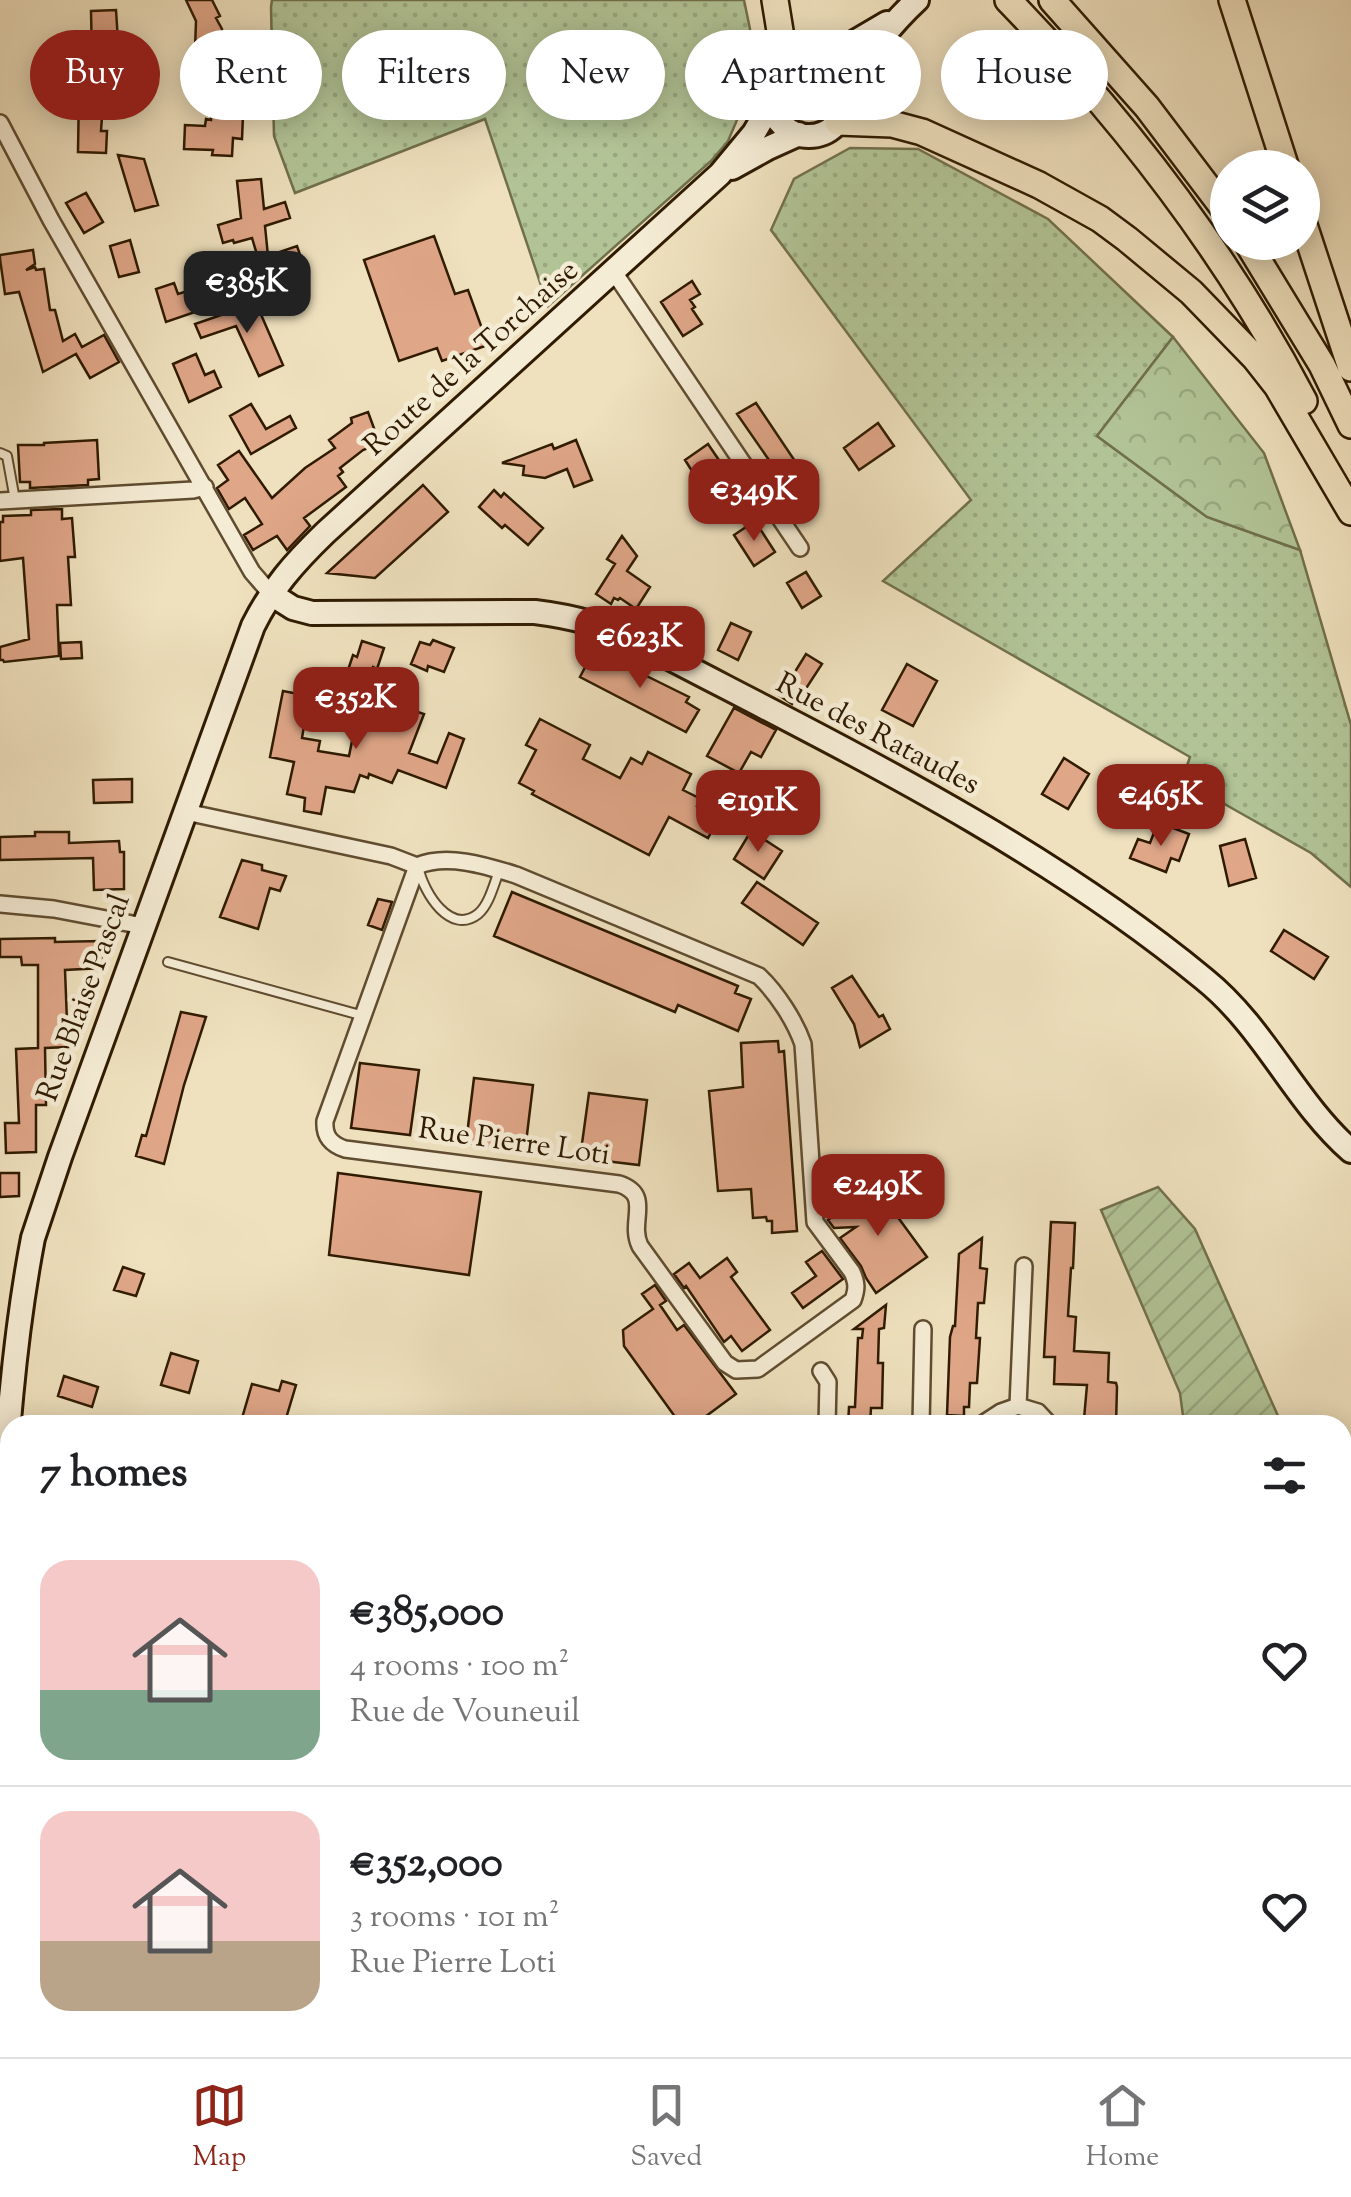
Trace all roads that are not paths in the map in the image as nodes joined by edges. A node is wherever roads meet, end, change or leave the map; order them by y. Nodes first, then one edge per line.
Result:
1 (775, 0) edge
2 (1008, 0) edge
3 (1052, 0) edge
4 (1232, 0) edge
5 (910, 7) edge
6 (780, 30) edge
7 (873, 30) edge
8 (890, 30) edge
9 (762, 120) edge
10 (780, 120) edge
11 (838, 122) joint
12 (0, 123) edge
13 (799, 134) junction
14 (1280, 150) edge
15 (720, 174) junction
16 (1210, 190) edge
17 (1259, 260) edge
18 (1315, 260) edge
19 (610, 275) junction
20 (1351, 368) edge
21 (1351, 425) edge
22 (0, 453) edge
23 (205, 488) junction
24 (1351, 496) edge
25 (8, 500) edge
26 (1351, 512) edge
27 (800, 548) dead end
28 (270, 594) junction
29 (186, 812) junction
30 (417, 866) junction
31 (500, 870) junction
32 (0, 904) edge
33 (143, 926) junction
34 (168, 962) dead end
35 (364, 1016) junction
36 (1351, 1150) edge
37 (1024, 1266) dead end
38 (923, 1329) dead end
39 (821, 1372) dead end
40 (6, 1403) edge
41 (1018, 1406) junction
42 (827, 1415) edge
43 (921, 1415) edge
44 (997, 1415) edge
45 (1041, 1415) edge

1 - 6 main road
2 - 24 main road
3 - 16 main road
4 - 14 main road
5 - 7 street
5 - 8 street
9 - 15 street, Route de la Torchaise
10 - 13 street
11 - 13 street
11 - 26 main road
12 - 23 street
13 - 15 street, Route de la Torchaise
15 - 19 street, Route de la Torchaise
17 - 21 main road
18 - 20 main road
19 - 27 street
19 - 28 street, Route de la Torchaise
22 - 25 lane
23 - 25 street
23 - 28 street
28 - 29 street, Rue Blaise Pascal
28 - 36 street, Rue des Rataudes
29 - 30 street, Rue Pierre Loti
29 - 33 street, Rue Blaise Pascal
30 - 31 street, Rue Pierre Loti
30 - 31 lane
30 - 35 street, Rue Pierre Loti
31 - 35 street, Rue Pierre Loti
32 - 33 street
33 - 40 street, Rue Blaise Pascal
34 - 35 lane
37 - 41 street
38 - 43 street
39 - 42 street
41 - 44 street
41 - 45 street

